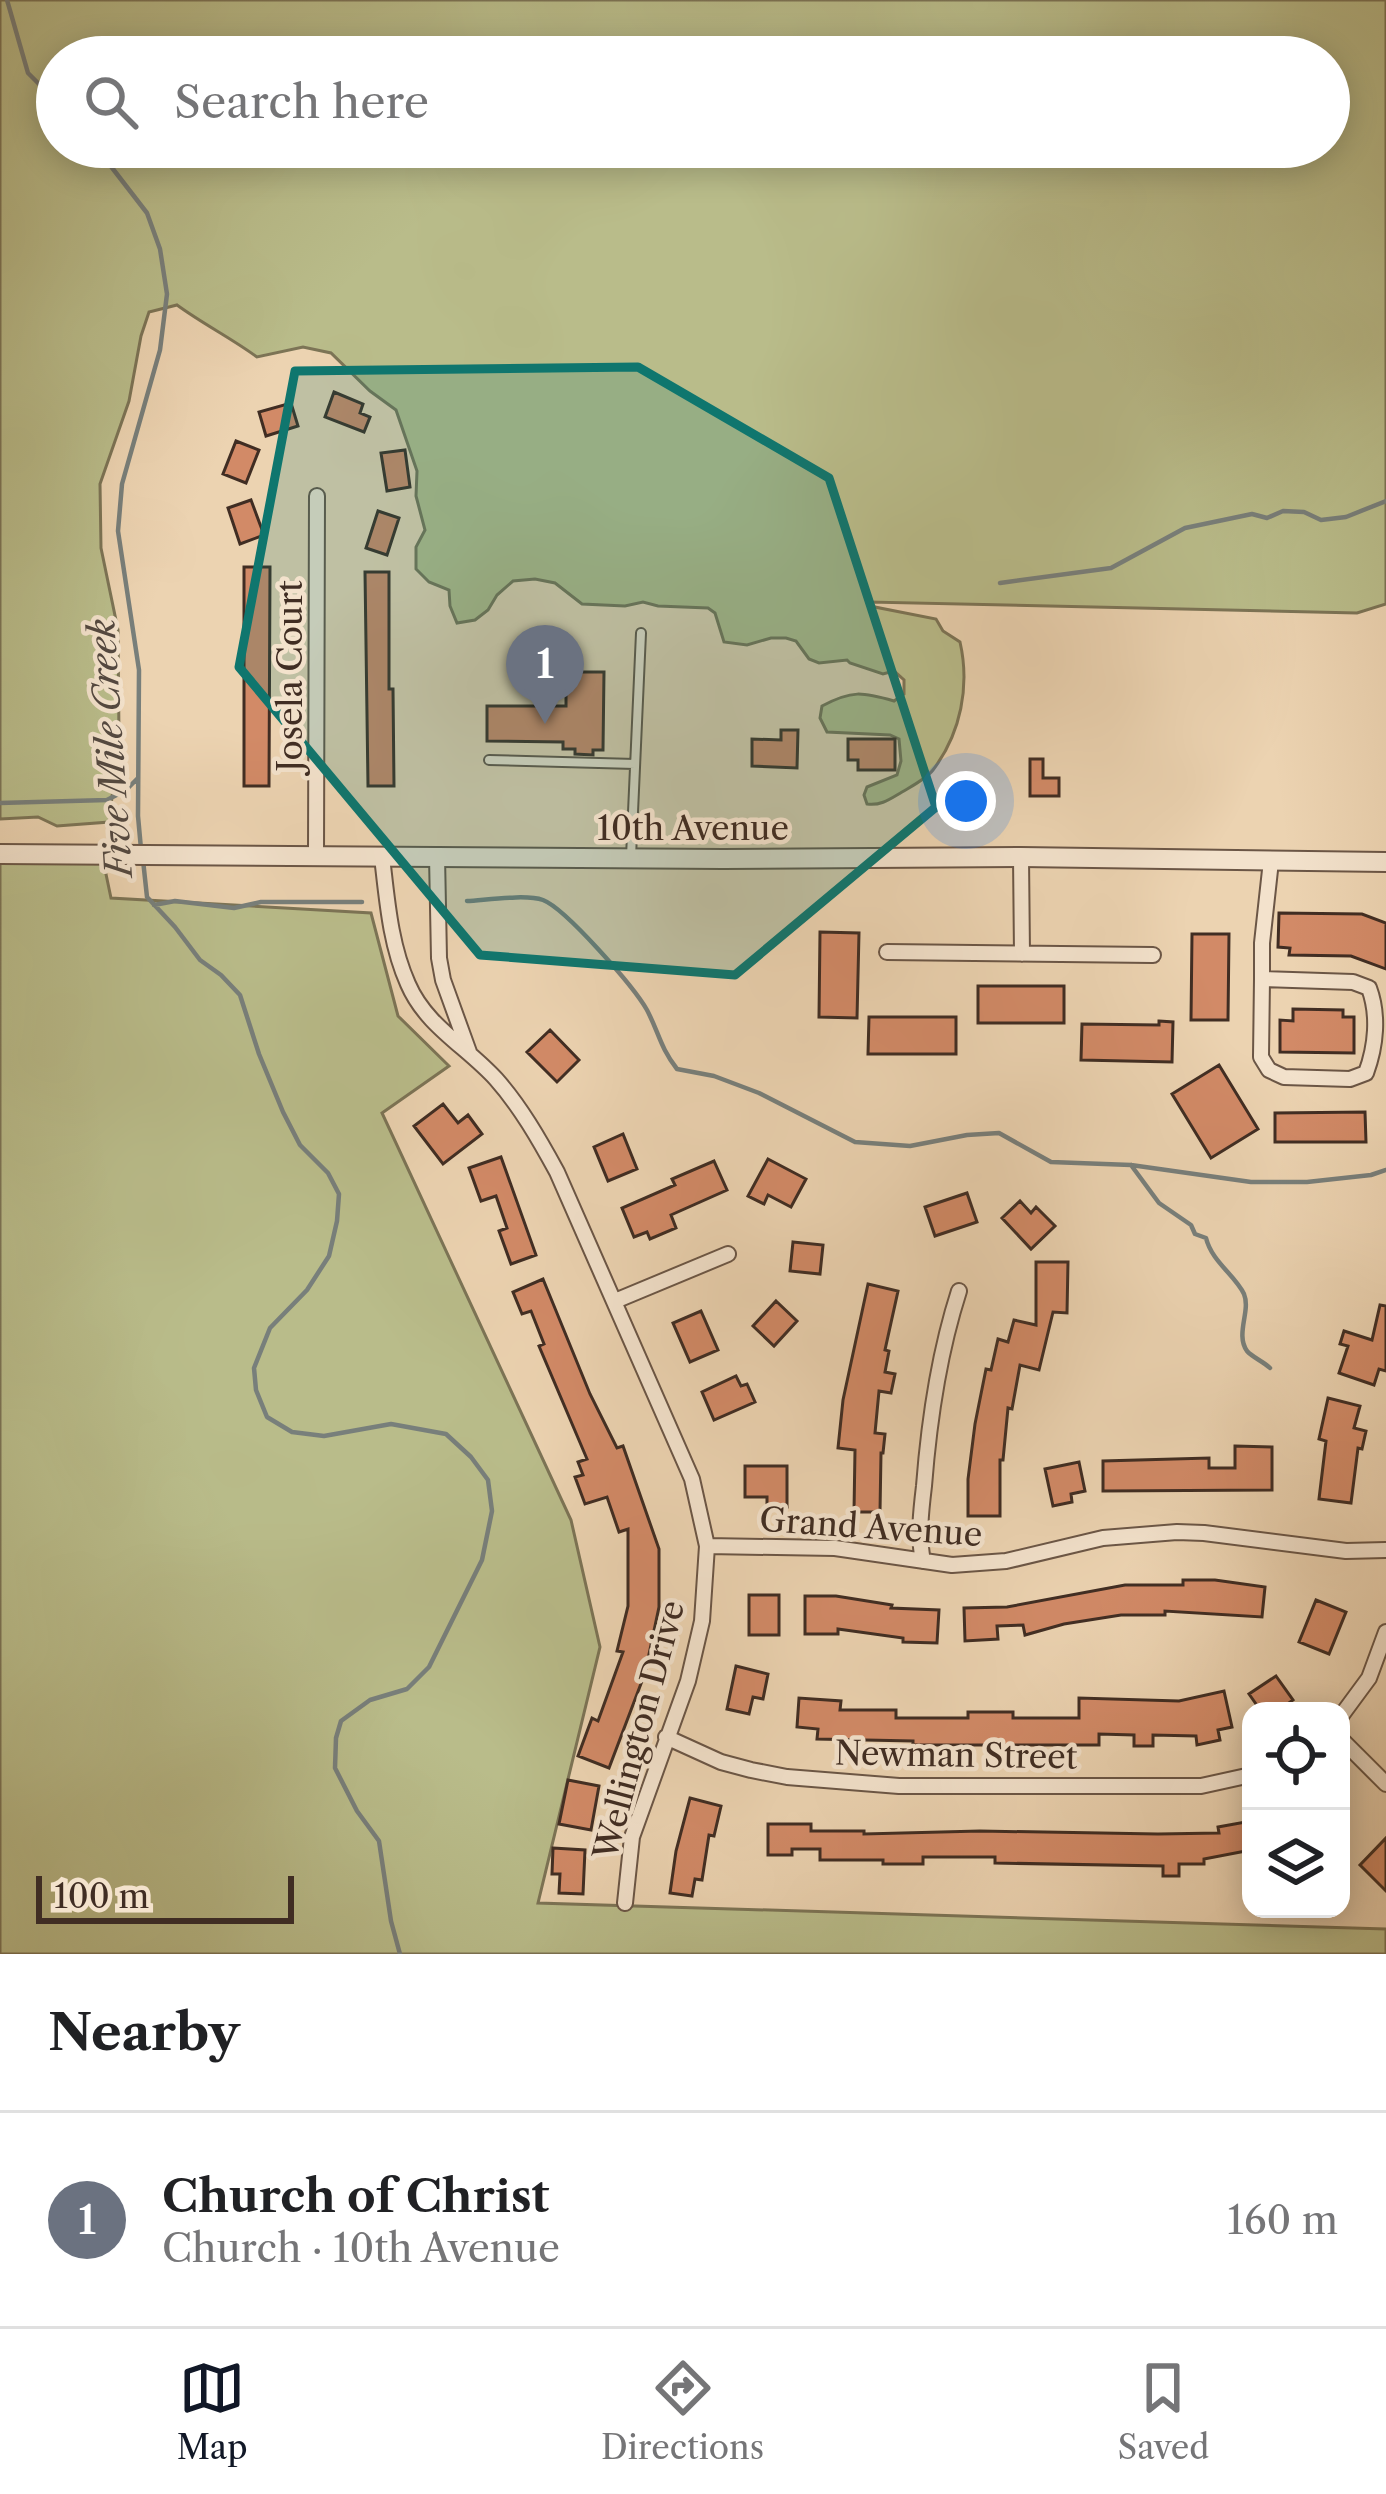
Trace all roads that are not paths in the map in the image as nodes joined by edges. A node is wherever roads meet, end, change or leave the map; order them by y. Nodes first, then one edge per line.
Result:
1 (317, 496) dead end
2 (641, 633) dead end
3 (489, 760) dead end
4 (635, 764) junction
5 (0, 854) edge
6 (316, 856) junction
7 (382, 856) junction
8 (437, 856) junction
9 (1021, 857) junction
10 (631, 858) junction
11 (1271, 861) junction
12 (1386, 862) edge
13 (887, 952) dead end
14 (1022, 954) junction
15 (1153, 956) dead end
16 (1262, 979) junction
17 (471, 1056) junction
18 (728, 1254) dead end
19 (959, 1291) dead end
20 (615, 1301) junction
21 (707, 1546) junction
22 (1386, 1550) edge
23 (923, 1561) junction
24 (1386, 1632) edge
25 (1350, 1703) edge
26 (666, 1736) junction
27 (1350, 1748) edge
28 (1242, 1776) edge
29 (1386, 1784) edge
30 (625, 1903) dead end

1 - 6 street, Josela Court
2 - 4 lane
3 - 4 lane
4 - 10 lane
5 - 6 street, 10th Avenue
6 - 7 street, 10th Avenue
7 - 8 street, 10th Avenue
7 - 17 street, Wellington Drive
8 - 10 street, 10th Avenue
8 - 17 street, Wellington Drive
9 - 10 street, 10th Avenue
9 - 11 street, 10th Avenue
9 - 14 street
11 - 12 street, 10th Avenue
11 - 16 street
13 - 14 street
14 - 15 street
16 - 16 street
17 - 20 street, Wellington Drive
18 - 20 street
19 - 23 street
20 - 21 street, Wellington Drive
21 - 23 street, Grand Avenue
21 - 26 street, Wellington Drive
22 - 23 street, Grand Avenue
24 - 25 street
26 - 28 street, Newman Street
26 - 30 street, Wellington Drive
27 - 29 street

